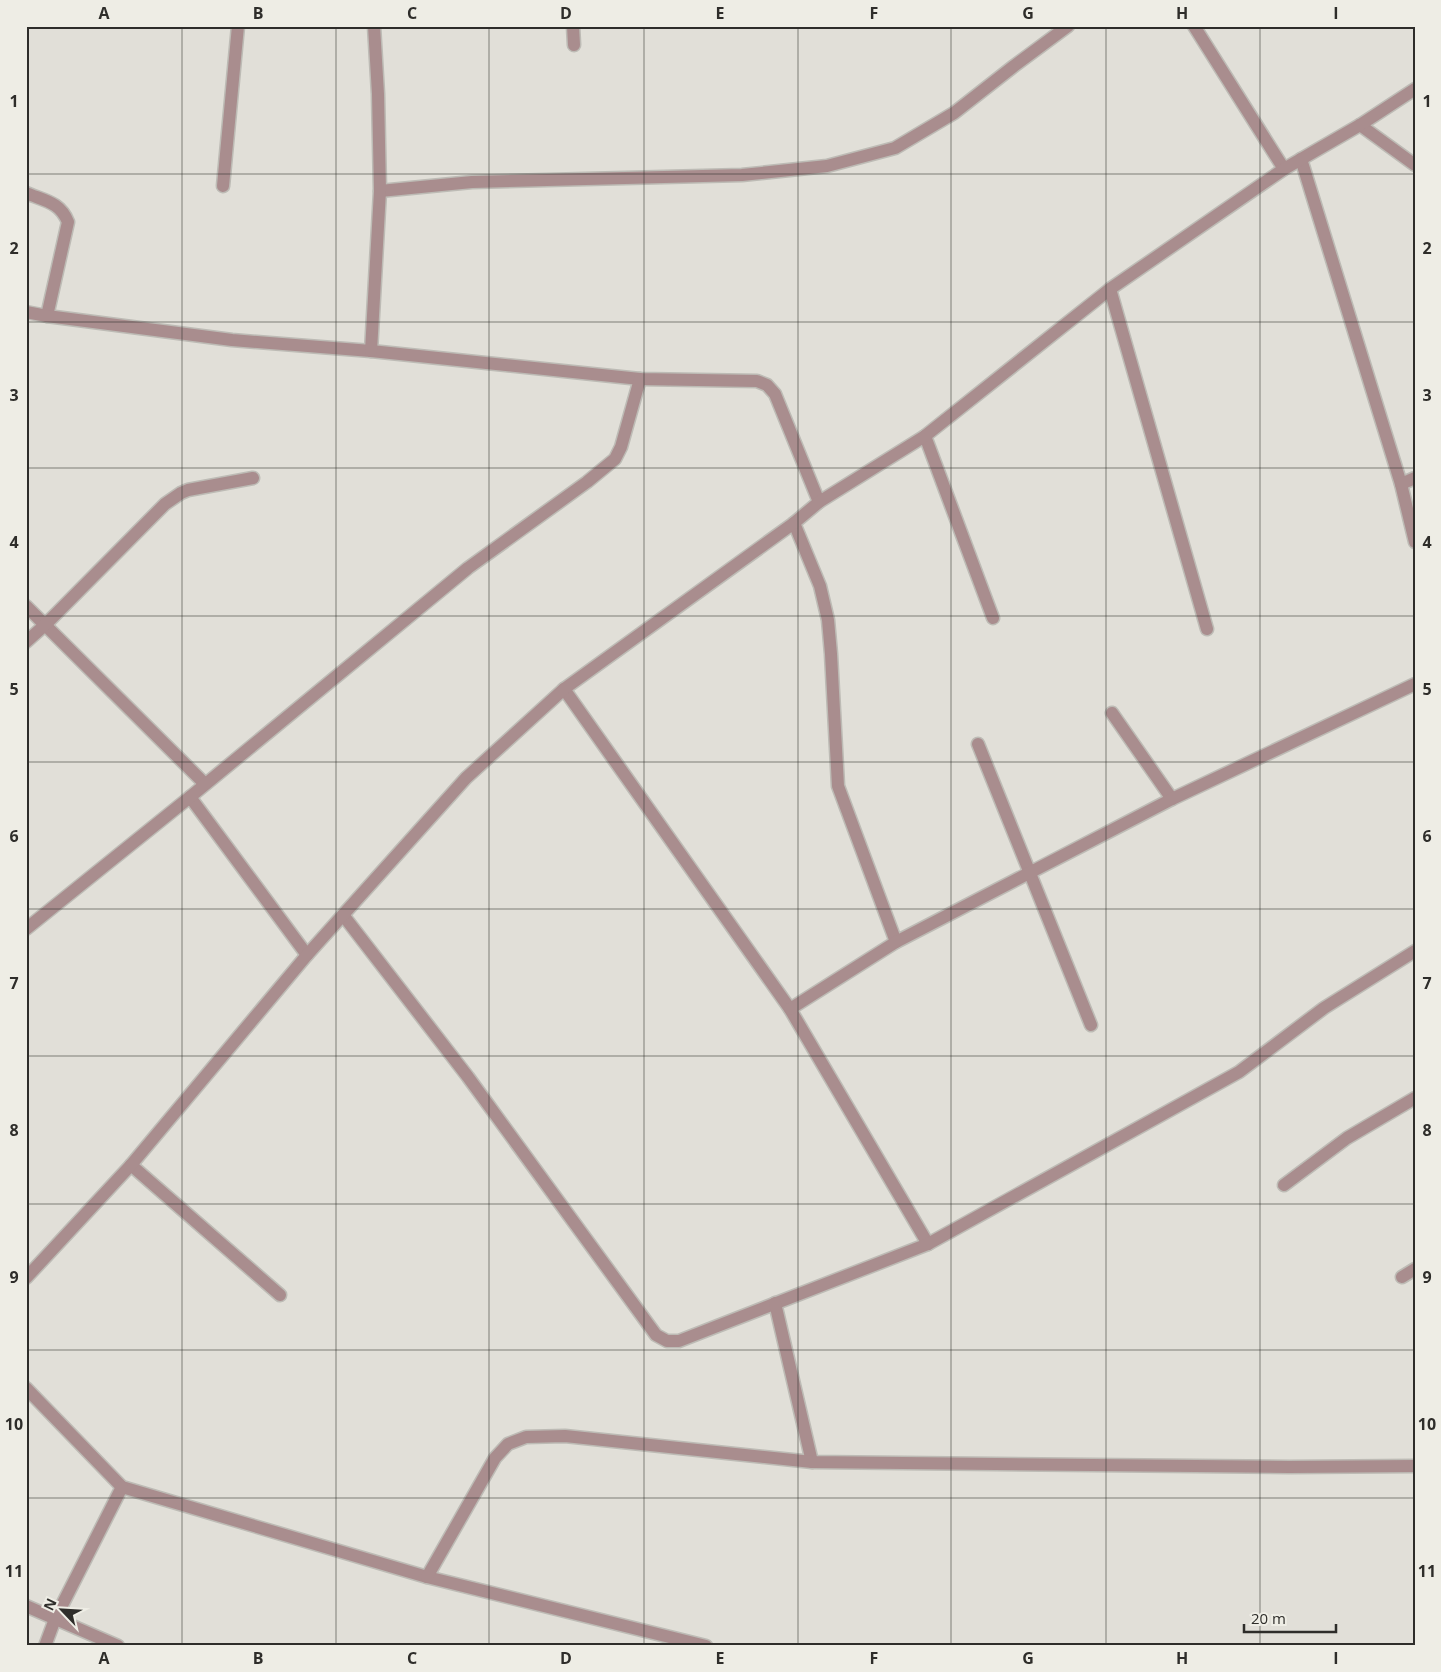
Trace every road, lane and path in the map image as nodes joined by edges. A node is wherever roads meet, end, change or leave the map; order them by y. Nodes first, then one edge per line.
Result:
1 (238, 26) edge
2 (374, 26) edge
3 (573, 26) edge
4 (1068, 26) edge
5 (1194, 26) edge
6 (574, 45) dead end
7 (1415, 88) edge
8 (1360, 124) junction
9 (1301, 159) junction
10 (1415, 165) edge
11 (1284, 169) junction
12 (223, 186) dead end
13 (380, 191) junction
14 (26, 194) edge
15 (1110, 289) junction
16 (26, 312) edge
17 (47, 316) junction
18 (371, 351) junction
19 (640, 379) junction
20 (925, 436) junction
21 (253, 478) dead end
22 (1415, 478) edge
23 (1401, 484) junction
24 (819, 502) junction
25 (794, 523) junction
26 (1415, 542) edge
27 (26, 606) edge
28 (993, 618) dead end
29 (45, 625) junction
30 (1207, 629) dead end
31 (26, 642) edge
32 (1415, 684) edge
33 (564, 689) junction
34 (1112, 714) dead end
35 (978, 744) dead end
36 (205, 784) junction
37 (190, 797) junction
38 (1172, 799) junction
39 (1029, 873) junction
40 (343, 915) junction
41 (26, 929) edge
42 (896, 942) junction
43 (1415, 951) edge
44 (307, 955) junction
45 (790, 1009) junction
46 (1091, 1024) dead end
47 (1415, 1098) edge
48 (132, 1165) junction
49 (1284, 1185) dead end
50 (928, 1244) junction
51 (1415, 1269) edge
52 (1402, 1277) dead end
53 (26, 1278) edge
54 (280, 1295) dead end
55 (775, 1303) junction
56 (26, 1388) edge
57 (812, 1462) junction
58 (1415, 1466) edge
59 (122, 1487) junction
60 (427, 1577) junction
61 (26, 1606) edge
62 (56, 1619) junction
63 (44, 1646) edge
64 (118, 1646) edge
65 (706, 1646) edge

1 - 12 street
2 - 13 street
3 - 6 street
4 - 13 street
5 - 11 street
7 - 8 street
8 - 9 street
8 - 10 street
9 - 11 street
9 - 23 street
11 - 15 street
13 - 18 street
14 - 17 street
15 - 20 street
15 - 30 street
16 - 17 street
17 - 18 street
18 - 19 street
19 - 24 street
19 - 36 street
20 - 24 street
20 - 28 street
21 - 29 street
22 - 23 street
23 - 26 street
24 - 25 street
25 - 33 street
25 - 42 street
27 - 29 street
29 - 31 street
29 - 36 street
32 - 38 street
33 - 40 street
33 - 45 street
34 - 38 street
35 - 39 street
36 - 37 street
37 - 41 street
37 - 44 street
38 - 39 street
39 - 42 street
39 - 46 street
40 - 44 street
40 - 55 street
42 - 45 street
43 - 50 street
44 - 48 street
45 - 50 street
47 - 49 street
48 - 53 street
48 - 54 street
50 - 55 street
51 - 52 street
55 - 57 street
56 - 59 street
57 - 58 street
57 - 60 street
59 - 60 street
59 - 62 street
60 - 65 street
61 - 62 street
62 - 63 street
62 - 64 street

